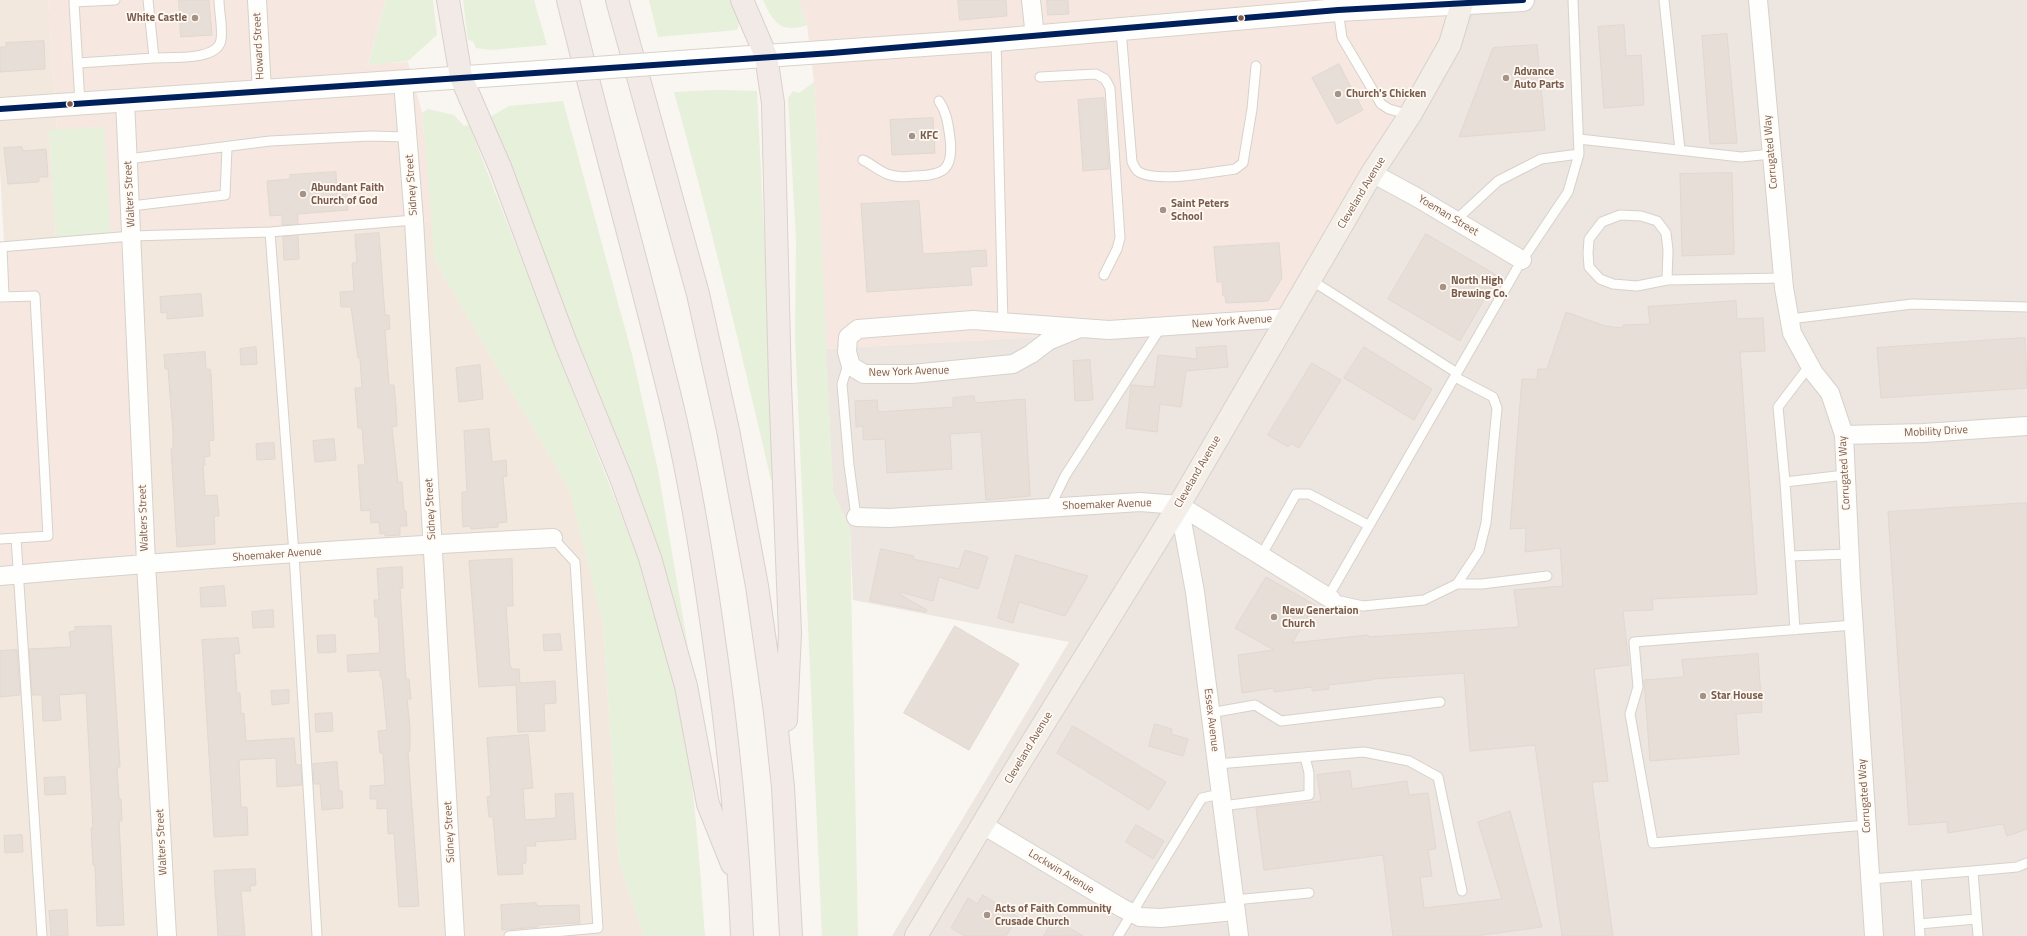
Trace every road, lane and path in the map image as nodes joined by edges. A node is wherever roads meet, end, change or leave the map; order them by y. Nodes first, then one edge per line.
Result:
1 (115, 0) edge
2 (148, 0) edge
3 (219, 0) edge
4 (256, 0) edge
5 (448, 0) edge
6 (561, 0) edge
7 (568, 0) edge
8 (617, 0) edge
9 (621, 0) edge
10 (742, 0) edge
11 (1031, 0) edge
12 (1523, 0) edge
13 (1573, 0) edge
14 (1664, 0) edge
15 (1758, 0) edge
16 (1462, 2) edge
17 (1337, 5) edge
18 (626, 29) junction
19 (1121, 30) junction
20 (1035, 37) junction
21 (996, 40) junction
22 (580, 52) junction
23 (766, 56) junction
24 (154, 58) junction
25 (78, 63) junction
26 (1256, 66) dead end
27 (461, 77) junction
28 (1040, 77) dead end
29 (403, 82) junction
30 (262, 91) junction
31 (125, 100) junction
32 (939, 101) dead end
33 (80, 103) junction
34 (0, 109) edge
35 (1410, 115) junction
36 (408, 137) junction
37 (1579, 139) junction
38 (227, 148) junction
39 (1680, 150) junction
40 (1579, 154) junction
41 (1772, 154) junction
42 (128, 159) junction
43 (863, 160) dead end
44 (1372, 173) junction
45 (131, 206) junction
46 (414, 220) junction
47 (1456, 220) junction
48 (270, 232) junction
49 (132, 236) junction
50 (1, 247) edge
51 (1522, 260) junction
52 (1104, 275) dead end
53 (1783, 278) junction
54 (1310, 280) junction
55 (1668, 280) junction
56 (2, 296) edge
57 (2027, 307) edge
58 (1288, 318) junction
59 (1790, 319) junction
60 (1003, 323) junction
61 (1161, 327) junction
62 (1080, 328) junction
63 (849, 359) junction
64 (1810, 365) junction
65 (1456, 375) junction
66 (2027, 426) edge
67 (1844, 435) junction
68 (1845, 475) junction
69 (1785, 482) junction
70 (1179, 506) junction
71 (1050, 507) junction
72 (856, 517) joint
73 (1368, 525) junction
74 (16, 538) junction
75 (553, 538) joint
76 (0, 539) edge
77 (433, 544) junction
78 (294, 554) junction
79 (1850, 554) junction
80 (1261, 556) junction
81 (1790, 556) junction
82 (146, 563) junction
83 (9, 575) edge
84 (1547, 576) dead end
85 (1457, 584) junction
86 (1330, 598) junction
87 (1854, 625) junction
88 (1795, 630) junction
89 (1440, 702) dead end
90 (1210, 713) junction
91 (1305, 757) junction
92 (1217, 764) junction
93 (783, 787) junction
94 (1221, 800) junction
95 (983, 825) junction
96 (1867, 825) junction
97 (2027, 863) edge
98 (1973, 871) junction
99 (1916, 876) junction
100 (1871, 879) junction
101 (740, 881) junction
102 (1462, 891) dead end
103 (1309, 893) dead end
104 (1234, 906) junction
105 (1132, 913) junction
106 (1976, 919) junction
107 (1919, 924) junction
108 (42, 936) edge
109 (167, 936) edge
110 (317, 936) edge
111 (455, 936) edge
112 (509, 936) edge
113 (742, 936) edge
114 (791, 936) edge
115 (916, 936) edge
116 (1118, 936) edge
117 (1238, 936) edge
118 (1874, 936) edge
119 (1920, 936) edge
120 (1978, 936) edge

1 - 25 lane
2 - 24 lane
3 - 24 lane
4 - 30 street, Howard Street
5 - 27 highway
6 - 22 highway
7 - 22 highway
8 - 18 highway
9 - 18 highway
10 - 23 highway
11 - 20 street
12 - 16 main road
13 - 37 lane
14 - 39 lane
15 - 41 street, Corrugated Way
16 - 17 main road
16 - 35 main road, Cleveland Avenue
17 - 19 main road
17 - 35 lane
18 - 93 highway
19 - 20 main road
19 - 26 lane
20 - 21 main road
21 - 23 main road
21 - 60 lane
22 - 101 highway
23 - 27 main road, bridge
23 - 93 highway
24 - 25 lane
25 - 33 lane
27 - 29 main road
27 - 101 highway
28 - 52 lane
29 - 30 main road
29 - 36 street, Sidney Street
30 - 31 main road
31 - 33 main road
31 - 42 street, Walters Street
32 - 43 lane
33 - 34 main road
35 - 44 main road, Cleveland Avenue
36 - 38 lane
36 - 46 street, Sidney Street
37 - 39 lane
37 - 40 lane
38 - 42 lane
38 - 45 lane
39 - 41 lane
40 - 47 lane
40 - 51 lane
41 - 53 street, Corrugated Way
42 - 45 street, Walters Street
44 - 47 street, Yoeman Street
44 - 54 main road, Cleveland Avenue
45 - 49 street, Walters Street
46 - 48 lane
46 - 77 street, Sidney Street
47 - 51 street, Yoeman Street
48 - 49 lane
48 - 78 lane
49 - 50 lane
49 - 82 street, Walters Street
50 - 56 lane
51 - 65 lane
53 - 55 lane
53 - 59 street, Corrugated Way
54 - 58 main road, Cleveland Avenue
54 - 65 lane
55 - 55 lane
56 - 74 lane
57 - 59 lane
58 - 61 street, New York Avenue
58 - 70 main road, Cleveland Avenue
59 - 64 street, Corrugated Way
60 - 62 street, New York Avenue
60 - 63 street, New York Avenue
61 - 62 street, New York Avenue
61 - 71 lane
62 - 63 street, New York Avenue
63 - 72 lane
64 - 67 street, Corrugated Way
64 - 69 lane
65 - 73 lane
65 - 85 lane
66 - 67 street, Mobility Drive
67 - 68 street, Corrugated Way
68 - 69 lane
68 - 79 street, Corrugated Way
69 - 81 lane
70 - 71 street, Shoemaker Avenue
70 - 80 street, Shoemaker Avenue
70 - 90 street, Essex Avenue
70 - 95 main road, Cleveland Avenue
71 - 72 street, Shoemaker Avenue
73 - 80 lane
73 - 86 lane
74 - 76 lane
74 - 83 lane
75 - 77 street, Shoemaker Avenue
75 - 112 lane
77 - 78 street, Shoemaker Avenue
77 - 111 street, Sidney Street
78 - 82 street, Shoemaker Avenue
78 - 110 lane
79 - 81 lane
79 - 87 street, Corrugated Way
80 - 86 street, Shoemaker Avenue
81 - 88 lane
82 - 83 street, Shoemaker Avenue
82 - 109 street, Walters Street
83 - 108 lane
84 - 85 lane
85 - 86 lane
87 - 88 lane
87 - 96 street, Corrugated Way
88 - 96 lane
89 - 90 lane
90 - 92 street, Essex Avenue
91 - 92 lane
91 - 94 lane
91 - 102 lane
92 - 94 street, Essex Avenue
93 - 114 highway
94 - 104 street, Essex Avenue
94 - 105 lane
95 - 105 street, Lockwin Avenue
95 - 115 main road, Cleveland Avenue
96 - 100 street, Corrugated Way
97 - 98 lane
98 - 99 lane
98 - 106 lane
99 - 100 lane
99 - 107 lane
100 - 118 street, Corrugated Way
101 - 113 highway
103 - 104 lane
104 - 105 street, Lockwin Avenue
104 - 117 street, Essex Avenue
105 - 116 lane
106 - 107 lane
106 - 120 lane
107 - 119 lane

